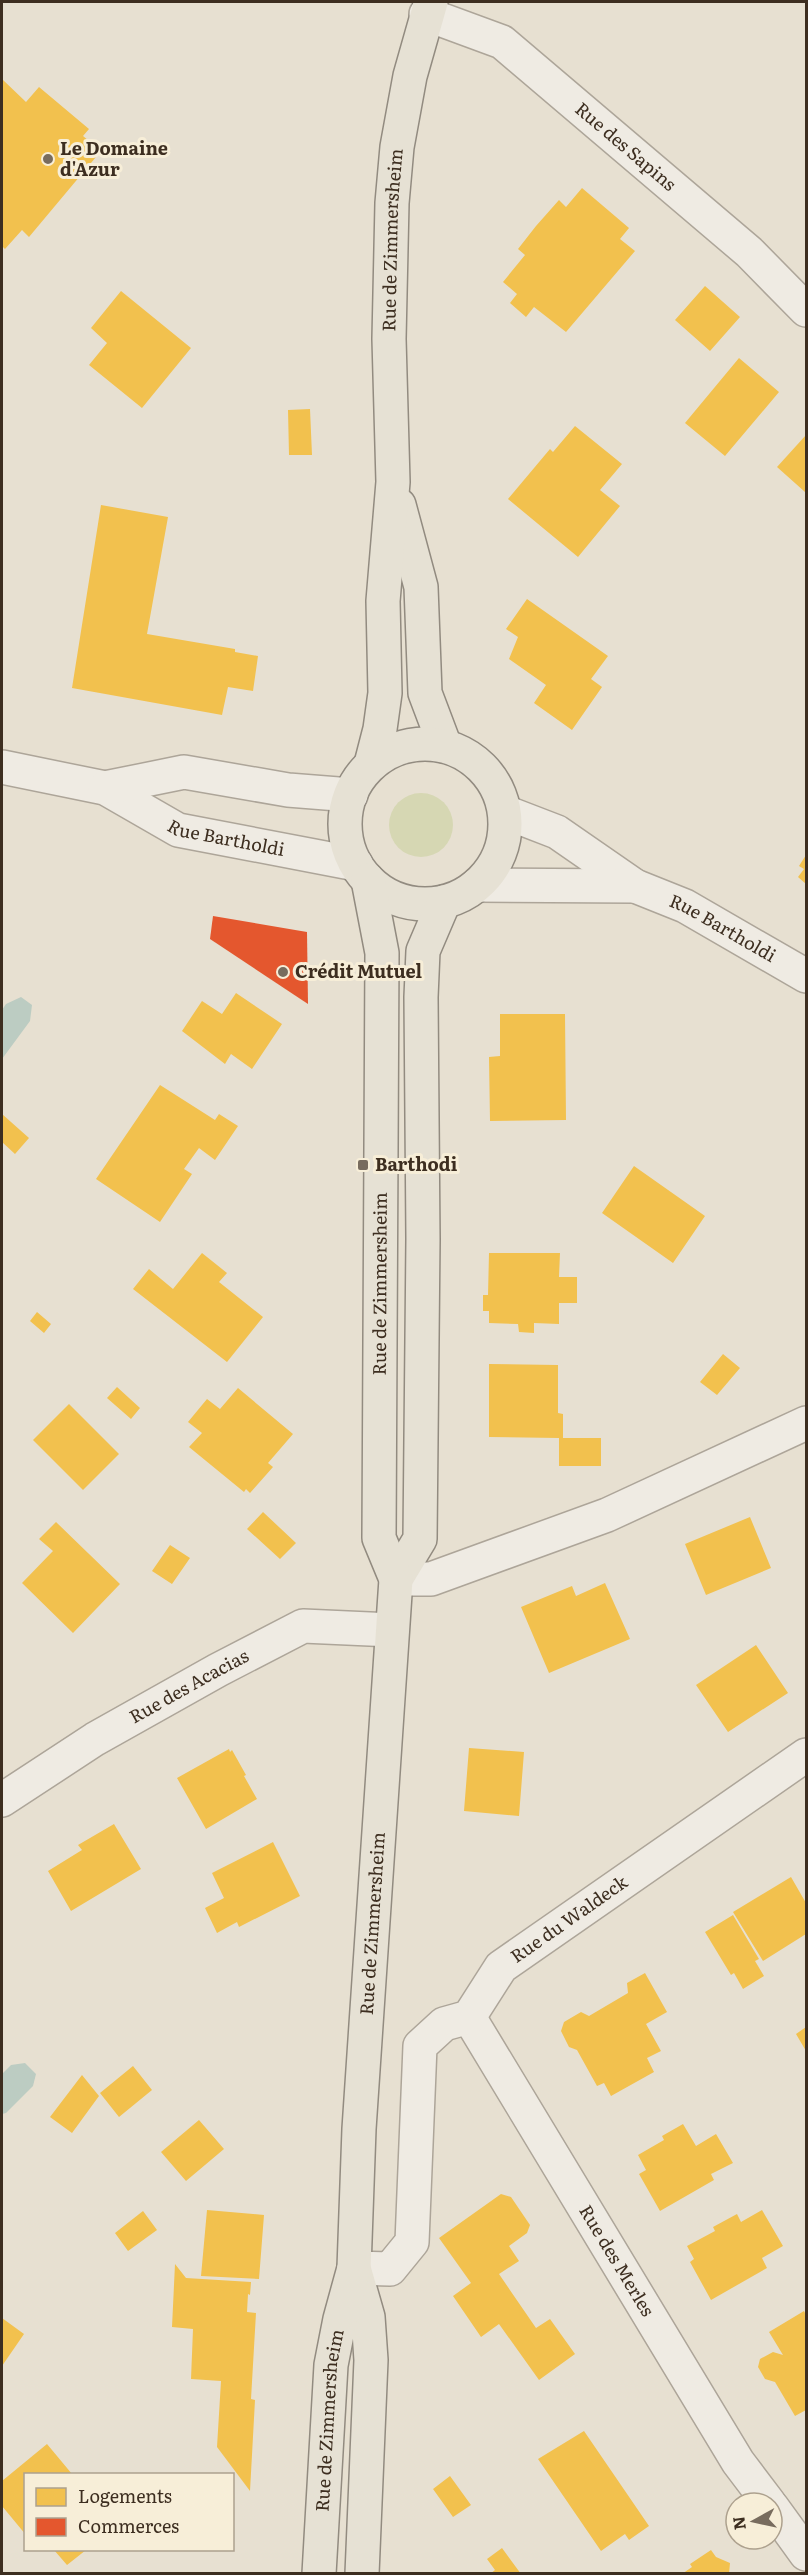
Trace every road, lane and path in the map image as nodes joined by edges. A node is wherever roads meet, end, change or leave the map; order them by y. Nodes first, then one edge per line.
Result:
1 (428, 8) edge
2 (807, 310) edge
3 (393, 482) junction
4 (445, 746) junction
5 (371, 764) junction
6 (2, 767) edge
7 (105, 788) junction
8 (351, 795) junction
9 (505, 812) junction
10 (362, 872) junction
11 (477, 885) junction
12 (636, 886) junction
13 (444, 902) junction
14 (807, 976) edge
15 (807, 1423) edge
16 (396, 1579) junction
17 (392, 1630) junction
18 (807, 1755) edge
19 (2, 1800) edge
20 (469, 2017) junction
21 (354, 2268) junction
22 (760, 2491) edge
23 (784, 2523) edge
24 (807, 2554) edge
25 (319, 2574) edge
26 (362, 2574) edge

1 - 2 street, Rue des Sapins
1 - 3 main road, Rue de Zimmersheim
3 - 4 main road, Rue de Zimmersheim
3 - 5 main road, Rue de Zimmersheim
4 - 5 main road
4 - 9 main road
5 - 8 main road
6 - 7 street, Rue Bartholdi
7 - 8 street, Rue Bartholdi
7 - 10 street, Rue Bartholdi
8 - 10 main road
9 - 11 main road
9 - 12 street, Rue Bartholdi
10 - 13 main road
10 - 16 main road, Rue de Zimmersheim
11 - 12 street, Rue Bartholdi
11 - 13 main road
12 - 14 street, Rue Bartholdi
13 - 16 main road, Rue de Zimmersheim
15 - 16 street
16 - 17 main road, Rue de Zimmersheim
17 - 19 street, Rue des Acacias
17 - 21 main road, Rue de Zimmersheim
18 - 20 street, Rue du Waldeck
20 - 21 street
20 - 22 street, Rue des Merles
21 - 25 main road, Rue de Zimmersheim
21 - 26 main road, Rue de Zimmersheim
23 - 24 street

